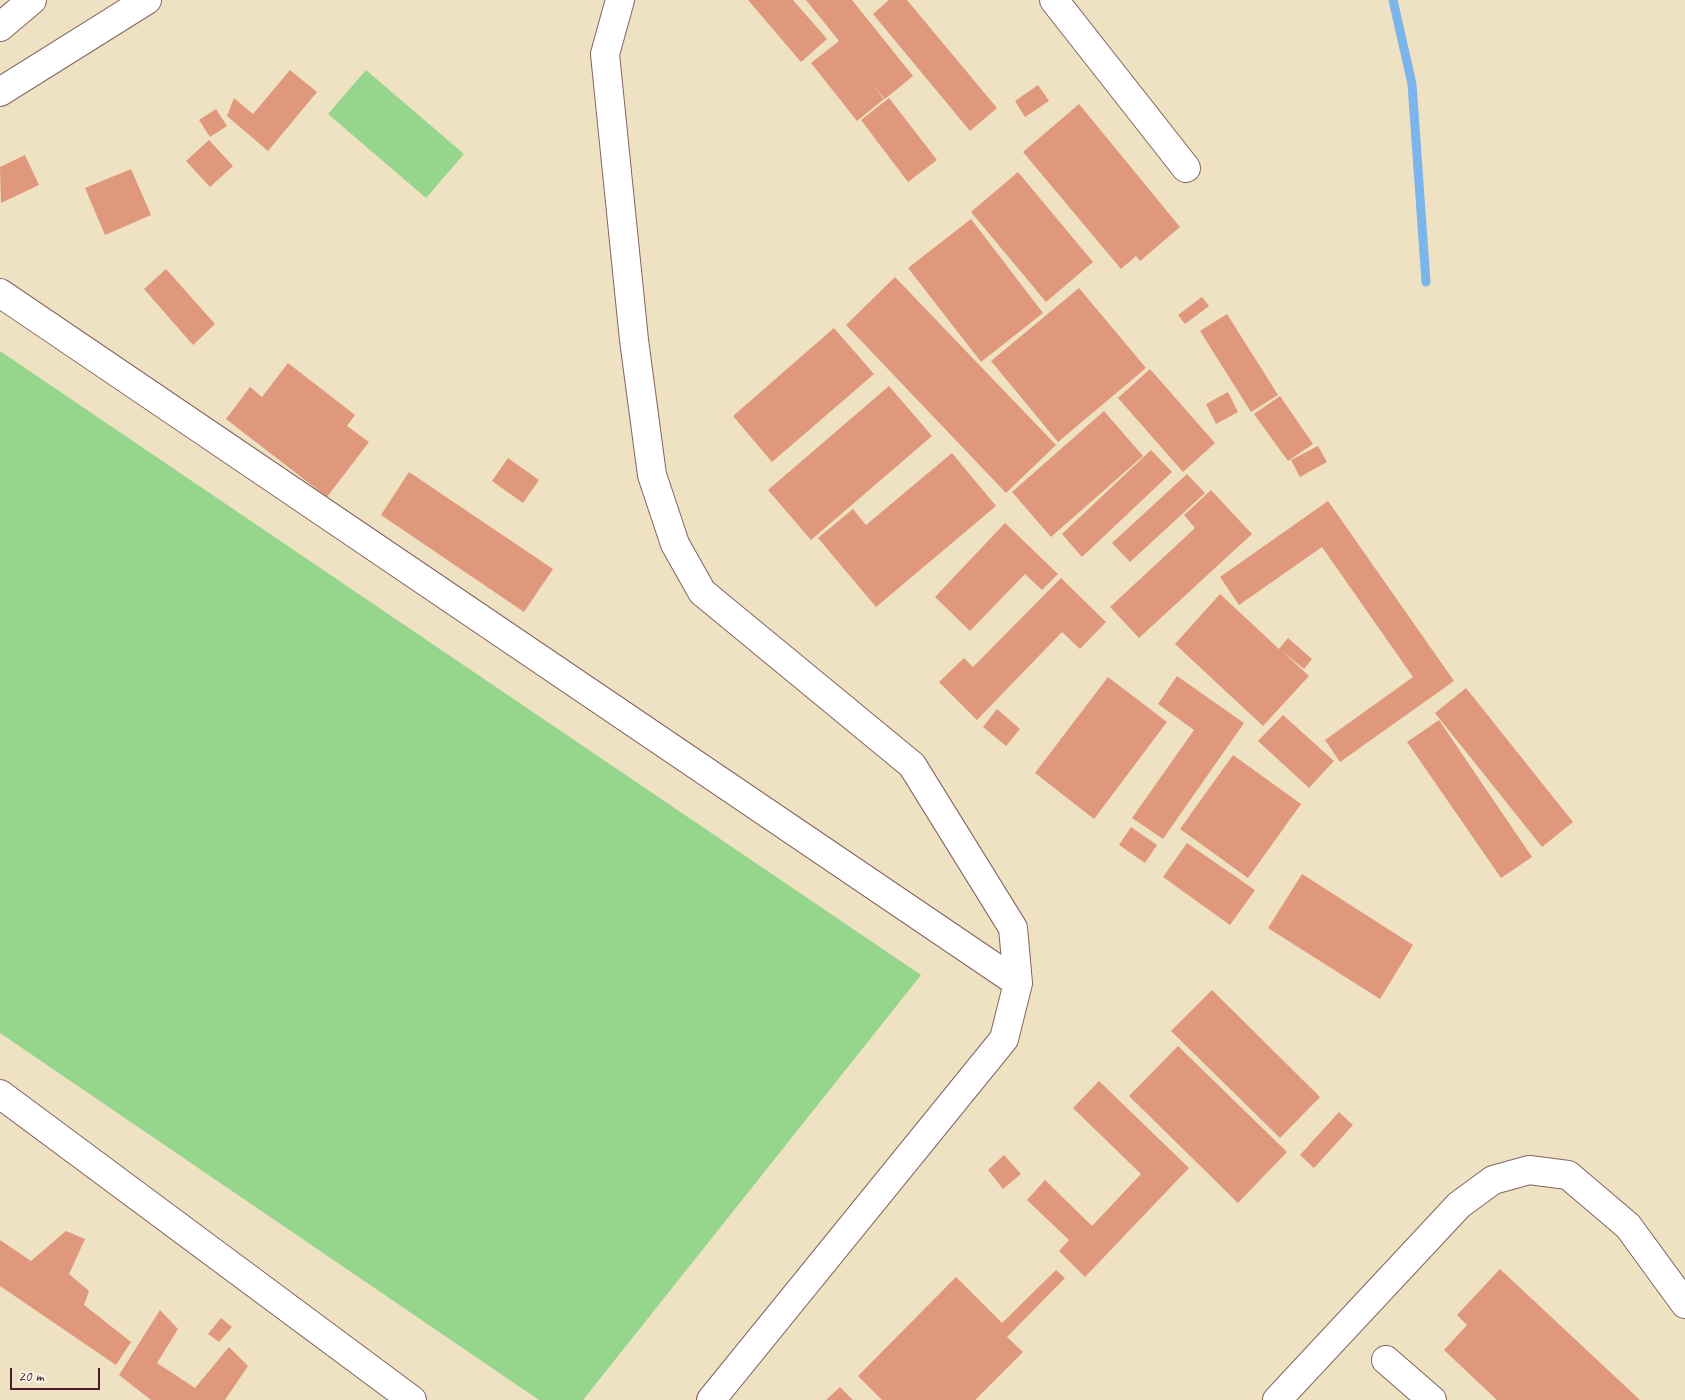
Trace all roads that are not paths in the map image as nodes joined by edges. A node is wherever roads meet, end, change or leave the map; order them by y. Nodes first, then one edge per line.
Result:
1 (5, 0) edge
2 (32, 0) edge
3 (147, 0) edge
4 (620, 0) edge
5 (1054, 0) edge
6 (0, 3) edge
7 (0, 27) edge
8 (0, 92) edge
9 (1186, 168) dead end
10 (0, 293) edge
11 (1018, 982) junction
12 (0, 1094) edge
13 (1685, 1304) edge
14 (1386, 1360) dead end
15 (412, 1400) edge
16 (711, 1400) edge
17 (1277, 1400) edge
18 (1432, 1400) edge

1 - 6 main road
2 - 7 main road
3 - 8 main road
4 - 11 main road
5 - 9 main road
10 - 11 main road
11 - 16 main road
12 - 15 main road
13 - 17 main road
14 - 18 main road

